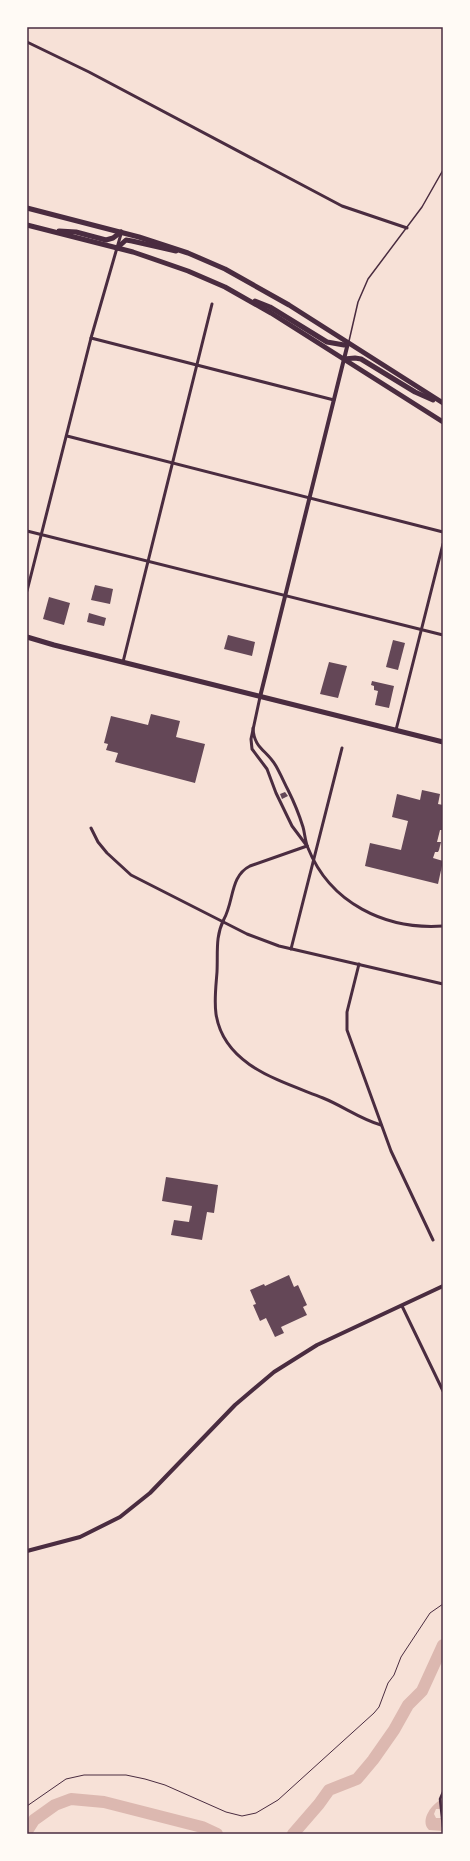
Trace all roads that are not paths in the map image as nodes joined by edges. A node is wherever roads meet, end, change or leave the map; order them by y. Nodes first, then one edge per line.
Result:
1 (27, 42) edge
2 (443, 170) edge
3 (27, 208) edge
4 (27, 225) edge
5 (407, 228) junction
6 (46, 230) junction
7 (121, 232) junction
8 (117, 248) junction
9 (188, 253) junction
10 (235, 292) junction
11 (212, 304) dead end
12 (91, 338) junction
13 (348, 342) junction
14 (344, 360) junction
15 (197, 365) junction
16 (334, 400) junction
17 (443, 404) edge
18 (443, 422) edge
19 (66, 436) junction
20 (172, 463) junction
21 (309, 498) junction
22 (27, 531) edge
23 (443, 532) edge
24 (41, 535) junction
25 (443, 544) edge
26 (148, 562) junction
27 (27, 591) edge
28 (285, 596) junction
29 (421, 630) junction
30 (443, 635) edge
31 (27, 637) edge
32 (123, 662) junction
33 (260, 697) junction
34 (253, 728) junction
35 (396, 730) junction
36 (443, 742) edge
37 (342, 748) dead end
38 (91, 828) dead end
39 (307, 846) junction
40 (314, 860) junction
41 (222, 922) junction
42 (443, 926) edge
43 (291, 949) junction
44 (360, 964) junction
45 (443, 984) edge
46 (381, 1125) junction
47 (433, 1240) dead end
48 (443, 1286) edge
49 (402, 1306) junction
50 (443, 1391) edge
51 (27, 1551) edge
52 (443, 1792) edge
53 (443, 1828) edge

1 - 5 street
2 - 5 lane
3 - 7 main road
4 - 6 main road
5 - 13 lane
6 - 7 main road
6 - 8 main road
7 - 8 street
7 - 9 main road
8 - 9 main road
8 - 10 main road
8 - 12 street
9 - 13 main road
10 - 13 main road
10 - 14 main road
11 - 15 street
12 - 15 street
12 - 19 street
13 - 14 street
13 - 17 main road
14 - 16 street
14 - 17 main road
14 - 18 main road
15 - 16 street
15 - 20 street
16 - 21 street
19 - 20 street
19 - 24 street
20 - 21 street
20 - 26 street
21 - 23 street
21 - 28 street
22 - 24 street
24 - 26 street
24 - 27 street
25 - 29 street
26 - 28 street
26 - 32 street
28 - 29 street
28 - 33 street
29 - 30 street
29 - 35 street
31 - 32 main road
32 - 33 main road
33 - 34 street
33 - 35 main road
34 - 39 street
34 - 39 street
35 - 36 main road
37 - 40 street
38 - 41 street
39 - 40 street
39 - 41 street
40 - 42 street
40 - 43 street
41 - 43 street
41 - 46 street
43 - 44 street
44 - 45 street
44 - 46 street
46 - 47 street
48 - 49 street
49 - 50 street
49 - 51 street
52 - 53 street

